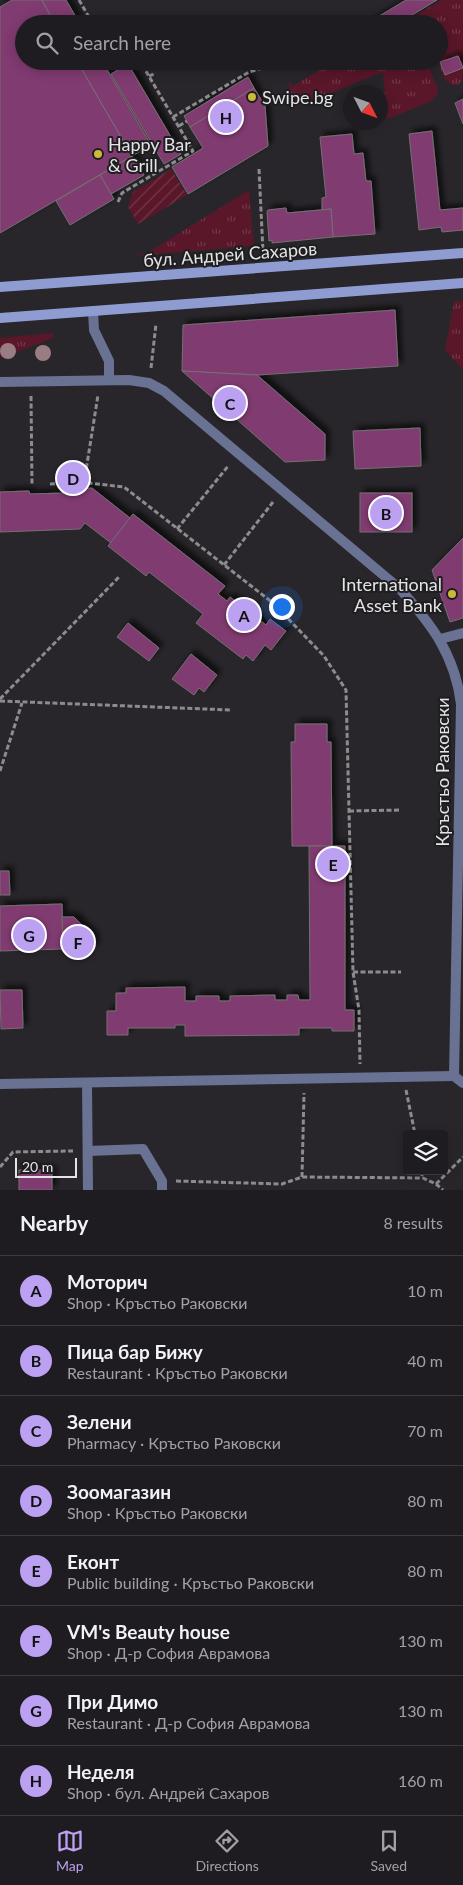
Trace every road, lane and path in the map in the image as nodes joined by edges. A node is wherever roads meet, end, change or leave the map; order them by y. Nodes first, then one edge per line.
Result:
1 (79, 0) edge
2 (88, 15) edge
3 (145, 70) edge
4 (256, 70) edge
5 (156, 73) dead end
6 (149, 76) junction
7 (173, 117) junction
8 (187, 121) dead end
9 (179, 126) junction
10 (258, 168) dead end
11 (118, 202) dead end
12 (262, 252) dead end
13 (463, 253) edge
14 (463, 283) edge
15 (0, 288) edge
16 (93, 311) junction
17 (0, 318) edge
18 (156, 324) dead end
19 (151, 369) dead end
20 (105, 380) junction
21 (0, 382) edge
22 (31, 382) junction
23 (238, 453) junction
24 (84, 483) junction
25 (50, 484) dead end
26 (32, 485) dead end
27 (282, 490) junction
28 (177, 528) junction
29 (224, 565) junction
30 (119, 577) dead end
31 (463, 633) edge
32 (440, 639) junction
33 (0, 700) edge
34 (22, 703) junction
35 (231, 710) dead end
36 (2, 760) edge
37 (0, 771) edge
38 (401, 810) dead end
39 (349, 811) junction
40 (353, 972) junction
41 (402, 972) dead end
42 (454, 1076) junction
43 (404, 1077) junction
44 (360, 1078) junction
45 (304, 1079) junction
46 (87, 1083) junction
47 (463, 1083) edge
48 (0, 1084) edge
49 (413, 1130) edge
50 (88, 1151) junction
51 (463, 1157) edge
52 (0, 1167) edge
53 (422, 1175) edge
54 (302, 1177) junction
55 (423, 1178) junction
56 (436, 1184) junction
57 (162, 1186) edge
58 (88, 1190) edge
59 (443, 1190) edge

1 - 2 path
3 - 6 path
4 - 7 path
5 - 6 path
6 - 7 path
7 - 9 path
8 - 9 path
9 - 11 path
10 - 12 path
13 - 15 main road, бул. Андрей Сахаров
14 - 16 main road
16 - 17 main road
16 - 20 street
18 - 19 path
20 - 22 street, Кръстьо Раковски
20 - 23 street, Кръстьо Раковски
20 - 24 path
21 - 22 street, Кръстьо Раковски
22 - 26 path
23 - 27 street, Кръстьо Раковски
23 - 28 path
24 - 25 path
24 - 28 path
27 - 29 path
27 - 32 street, Кръстьо Раковски
28 - 29 path
29 - 39 path
30 - 33 path
31 - 32 street
32 - 42 street, Кръстьо Раковски
33 - 34 path
34 - 35 path
34 - 36 path
36 - 37 path
38 - 39 path
39 - 40 path
40 - 41 path
40 - 44 path
42 - 43 street
42 - 47 street
43 - 44 street
43 - 49 path
44 - 45 street
45 - 46 street
45 - 54 path
46 - 48 street
46 - 50 street
50 - 52 path
50 - 57 street
50 - 58 street
51 - 56 path
53 - 55 path
54 - 55 path
54 - 57 path
55 - 56 path
56 - 59 path

